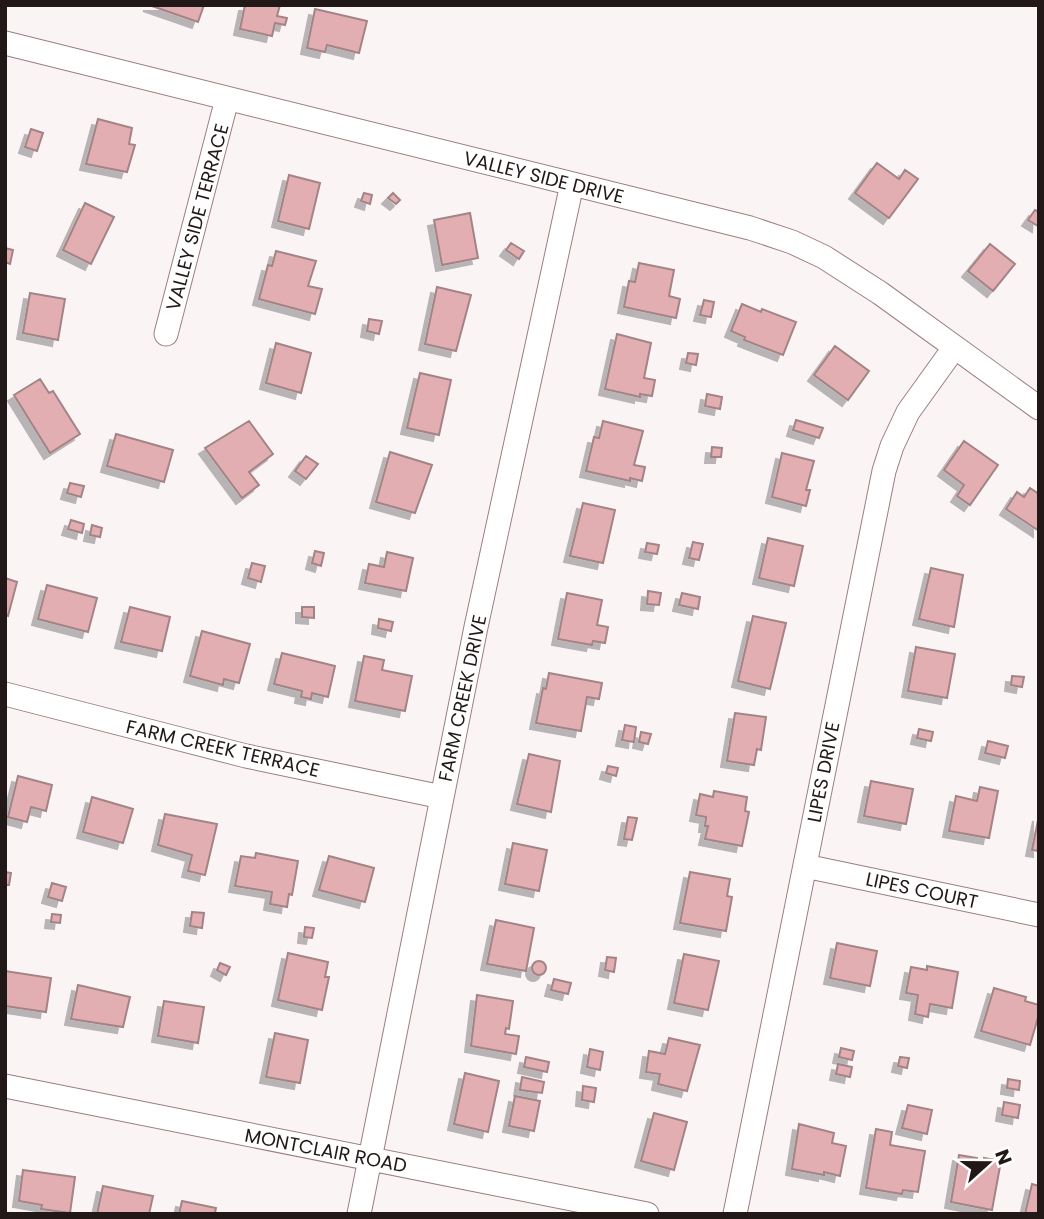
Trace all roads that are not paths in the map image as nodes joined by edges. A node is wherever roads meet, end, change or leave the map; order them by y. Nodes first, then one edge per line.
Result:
1 (5, 43) edge
2 (228, 99) junction
3 (572, 184) junction
4 (166, 334) dead end
5 (954, 348) junction
6 (1039, 408) edge
7 (5, 694) edge
8 (442, 797) junction
9 (804, 866) junction
10 (1039, 915) edge
11 (5, 1086) edge
12 (370, 1158) junction
13 (359, 1214) edge
14 (647, 1214) edge
15 (735, 1214) edge

1 - 2 street, VALLEY SIDE DRIVE
2 - 3 street, VALLEY SIDE DRIVE
2 - 4 street, VALLEY SIDE TERRACE
3 - 5 street, VALLEY SIDE DRIVE
3 - 8 street, FARM CREEK DRIVE
5 - 6 street, VALLEY SIDE DRIVE
5 - 9 street, LIPES DRIVE
7 - 8 street, FARM CREEK TERRACE
8 - 12 street, FARM CREEK DRIVE
9 - 10 street, LIPES COURT
9 - 15 street, LIPES DRIVE
11 - 12 street, MONTCLAIR ROAD
12 - 13 street, FARM CREEK DRIVE
12 - 14 street, MONTCLAIR ROAD

